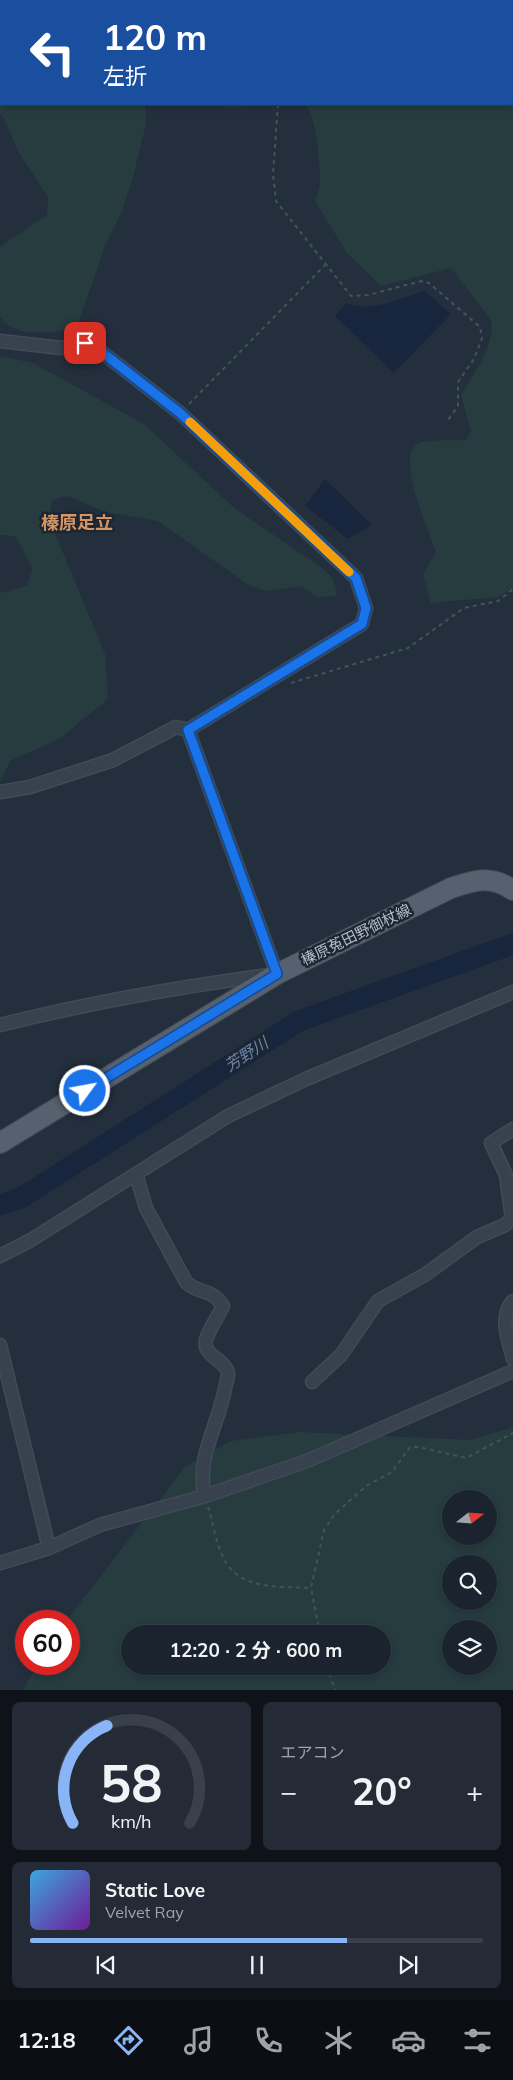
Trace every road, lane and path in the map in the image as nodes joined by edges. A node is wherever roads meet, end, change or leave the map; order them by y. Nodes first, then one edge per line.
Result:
1 (278, 105) edge
2 (325, 265) junction
3 (0, 341) edge
4 (180, 413) junction
5 (448, 420) dead end
6 (513, 589) edge
7 (288, 684) dead end
8 (188, 730) junction
9 (0, 792) edge
10 (513, 890) edge
11 (277, 974) junction
12 (513, 992) edge
13 (0, 1025) edge
14 (513, 1129) edge
15 (0, 1143) edge
16 (136, 1174) junction
17 (0, 1256) edge
18 (513, 1301) edge
19 (0, 1345) edge
20 (513, 1359) edge
21 (513, 1370) edge
22 (312, 1382) dead end
23 (513, 1433) edge
24 (205, 1496) junction
25 (49, 1548) junction
26 (0, 1563) edge
27 (312, 1588) junction
28 (318, 1625) edge
29 (330, 1675) edge
30 (335, 1690) edge

1 - 2 path
2 - 4 path
2 - 5 path
3 - 4 street
4 - 8 street
6 - 7 path
8 - 9 street
8 - 11 street
10 - 11 main road, 榛原菟田野御杖線
11 - 13 street
11 - 15 main road, 榛原菟田野御杖線
12 - 16 street
14 - 22 street
16 - 17 street
16 - 24 street
18 - 20 street
19 - 25 street
21 - 24 street
23 - 27 path
24 - 25 street
24 - 27 path
25 - 26 street
27 - 28 path
29 - 30 path

